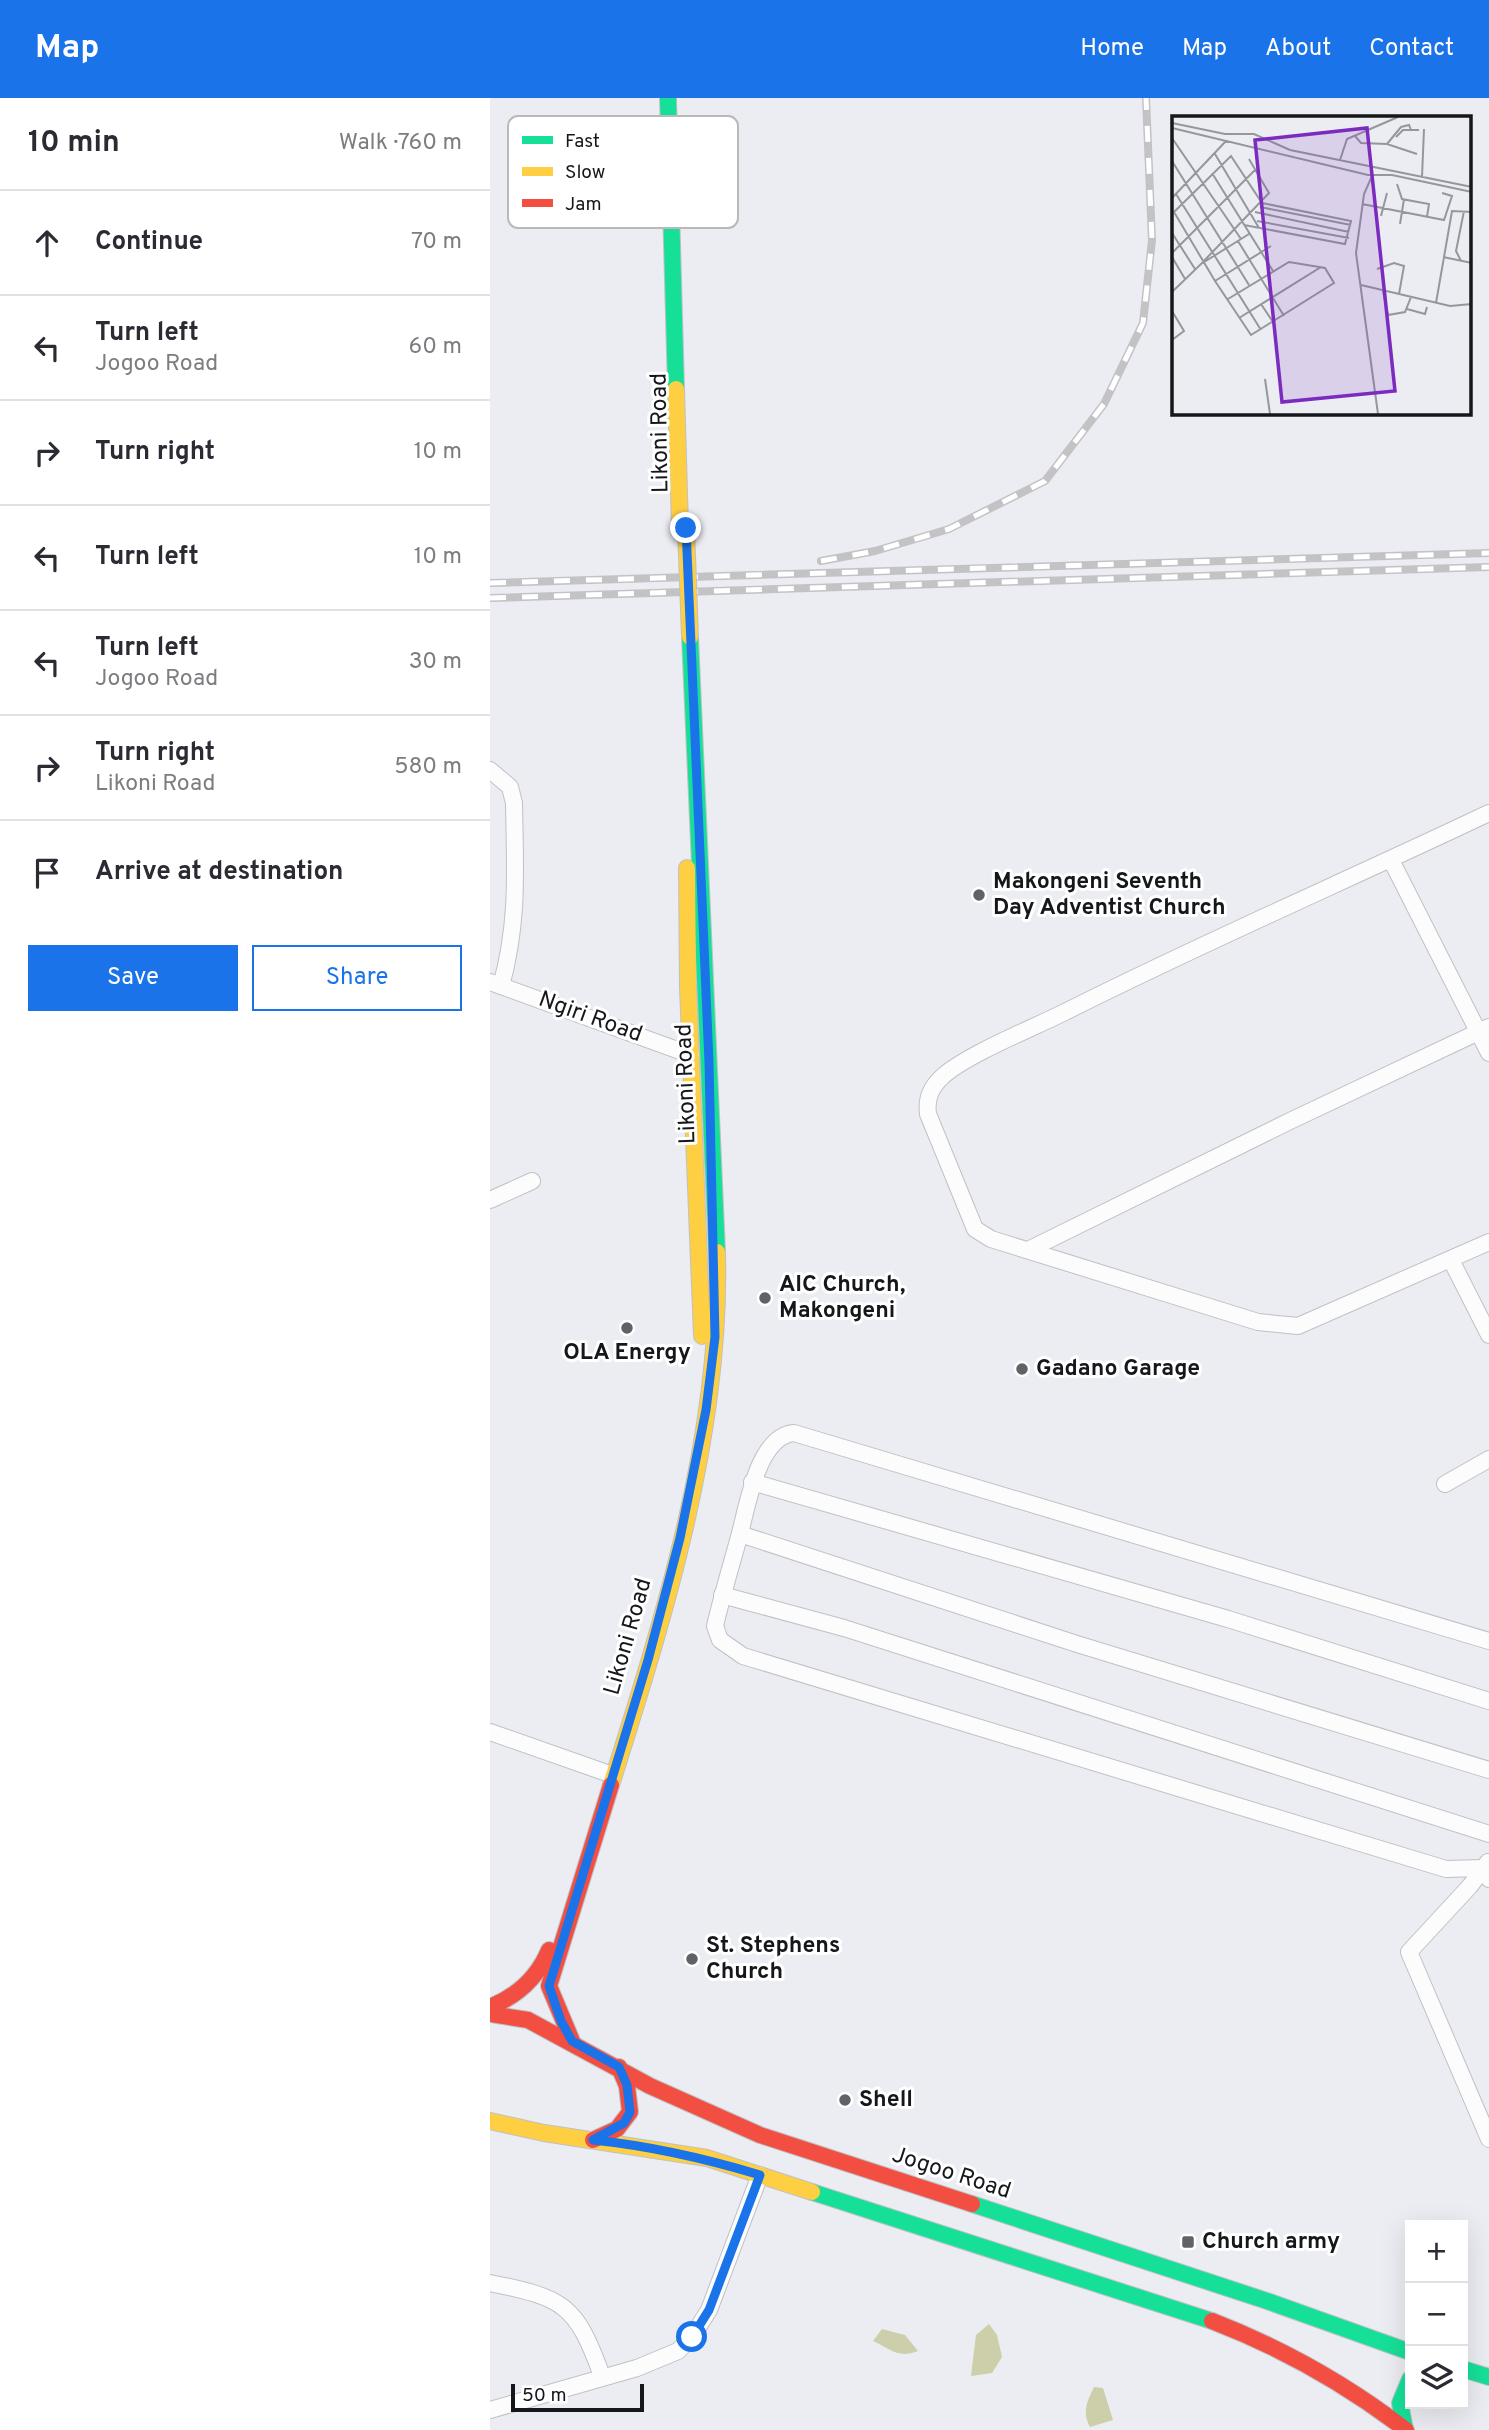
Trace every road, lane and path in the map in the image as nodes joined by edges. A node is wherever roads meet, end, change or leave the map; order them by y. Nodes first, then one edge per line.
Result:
1 (668, 98) edge
2 (675, 98) edge
3 (669, 116) edge
4 (675, 116) edge
5 (673, 228) edge
6 (677, 228) edge
7 (683, 528) junction
8 (686, 636) junction
9 (490, 770) edge
10 (1489, 813) edge
11 (1391, 860) junction
12 (495, 984) edge
13 (1484, 1029) edge
14 (1489, 1053) edge
15 (691, 1055) junction
16 (532, 1181) dead end
17 (490, 1200) edge
18 (1489, 1242) edge
19 (1028, 1250) junction
20 (1451, 1260) junction
21 (1489, 1335) edge
22 (1489, 1459) edge
23 (752, 1482) junction
24 (1445, 1484) dead end
25 (740, 1534) junction
26 (722, 1595) junction
27 (1489, 1641) edge
28 (1489, 1701) edge
29 (490, 1732) edge
30 (1489, 1770) edge
31 (604, 1772) junction
32 (1489, 1834) edge
33 (1487, 1869) edge
34 (490, 2007) edge
35 (490, 2014) edge
36 (572, 2041) junction
37 (619, 2067) junction
38 (490, 2121) edge
39 (1489, 2139) edge
40 (593, 2140) junction
41 (760, 2175) junction
42 (490, 2283) edge
43 (1405, 2350) edge
44 (1468, 2371) edge
45 (602, 2376) junction
46 (1489, 2377) edge
47 (1405, 2388) edge
48 (490, 2410) edge
49 (1405, 2430) edge

1 - 3 street, Likoni Road
2 - 4 street, Likoni Road
5 - 7 street, Likoni Road
6 - 7 street, Likoni Road
7 - 8 street, Likoni Road, bridge
8 - 15 street, Likoni Road
8 - 36 street, Likoni Road
9 - 12 street
10 - 11 street
11 - 13 street
11 - 19 street
12 - 15 street, Ngiri Road
13 - 14 street
13 - 19 street
15 - 31 street, Likoni Road
16 - 17 street
18 - 20 street
19 - 20 street
20 - 21 street
22 - 24 street
23 - 25 street
23 - 27 street
23 - 28 street
25 - 26 street
25 - 30 street
26 - 32 street
26 - 33 street
29 - 31 street
31 - 34 street, Likoni Road
33 - 39 street
35 - 36 street, Jogoo Road
36 - 37 street, Jogoo Road
37 - 40 street
37 - 43 street, Jogoo Road
38 - 40 street
40 - 41 street
41 - 45 street
41 - 49 street
42 - 45 street
44 - 46 street
45 - 48 street
47 - 49 street

